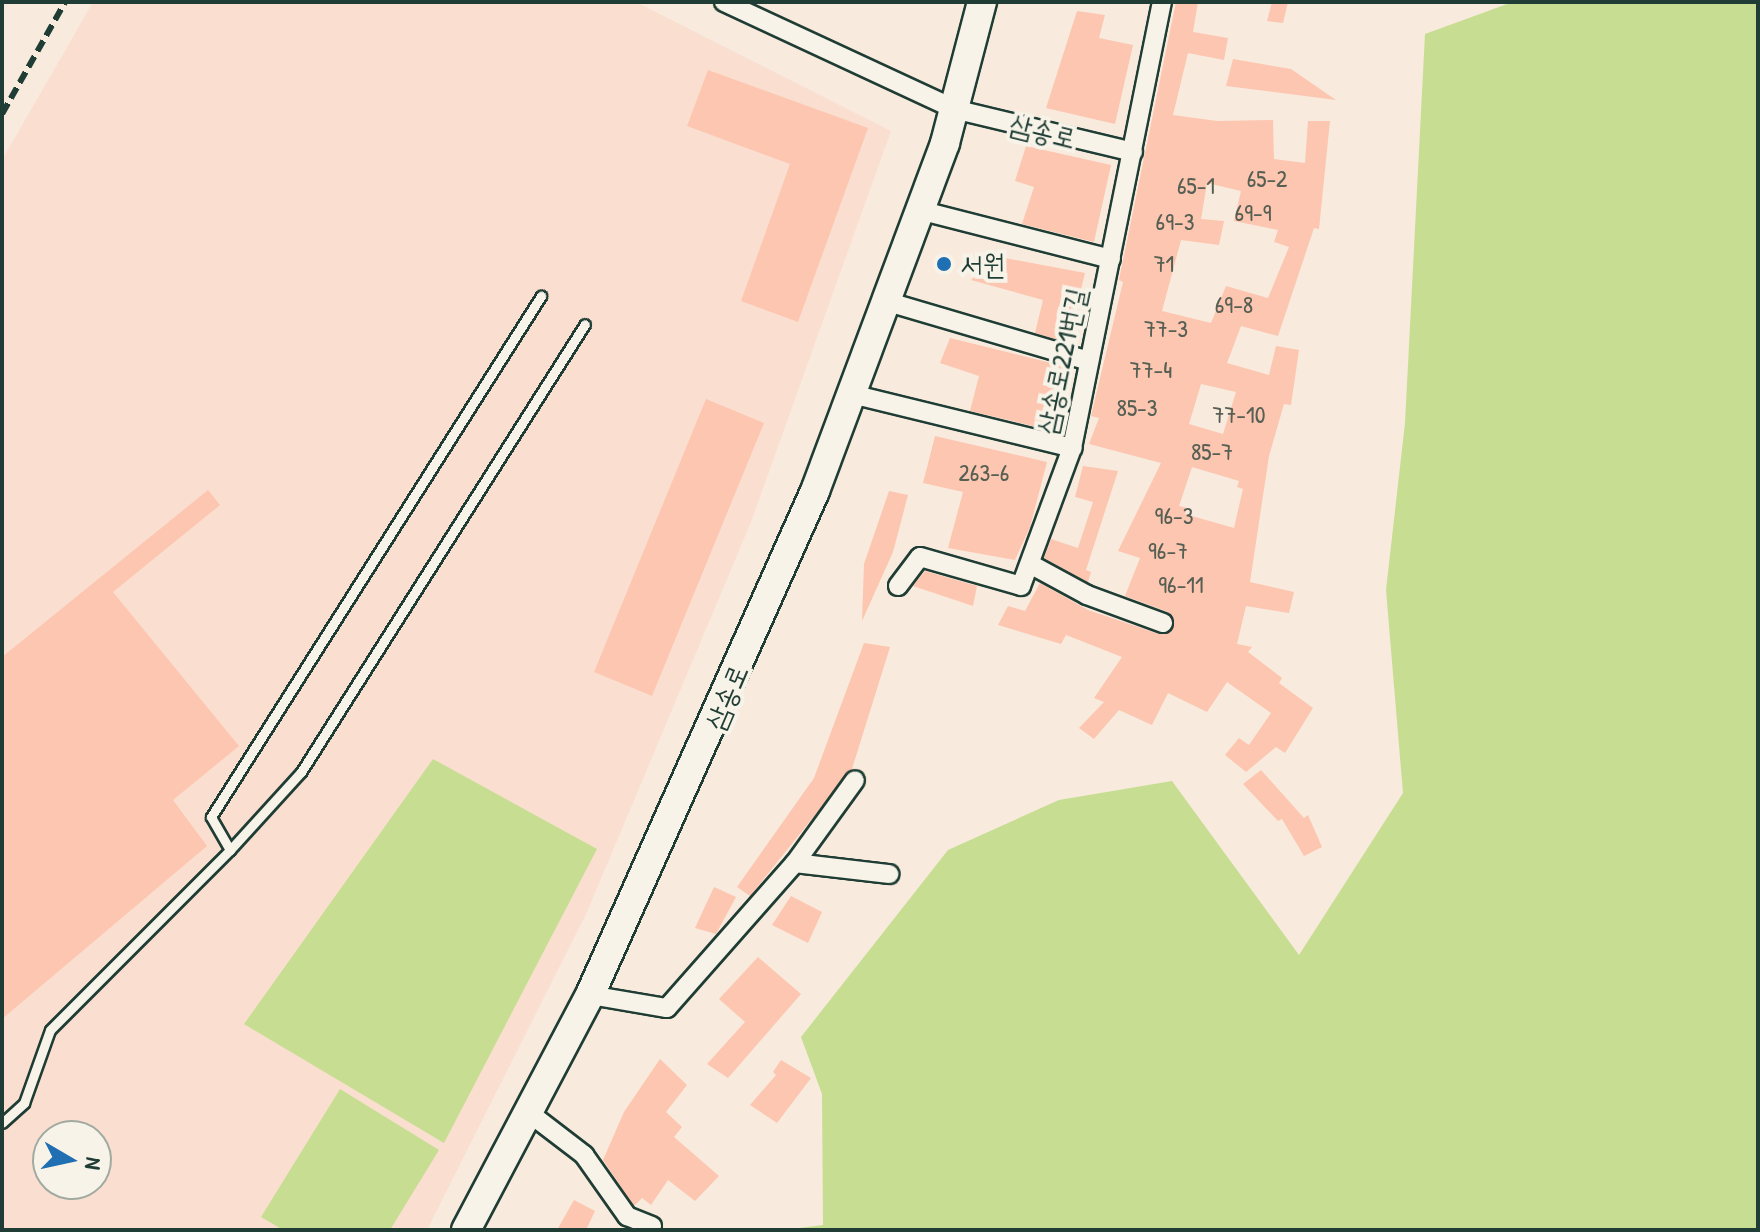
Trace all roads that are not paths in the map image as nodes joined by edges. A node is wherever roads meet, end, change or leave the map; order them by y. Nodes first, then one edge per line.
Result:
1 (724, 2) edge
2 (982, 2) edge
3 (1162, 2) edge
4 (954, 109) junction
5 (1133, 152) junction
6 (919, 210) junction
7 (1111, 259) junction
8 (541, 296) dead end
9 (885, 301) junction
10 (585, 324) dead end
11 (1089, 361) junction
12 (851, 394) junction
13 (1072, 448) junction
14 (1030, 564) junction
15 (898, 586) dead end
16 (1163, 623) dead end
17 (855, 780) dead end
18 (230, 850) junction
19 (795, 863) junction
20 (889, 874) dead end
21 (590, 995) junction
22 (528, 1112) junction
23 (2, 1123) edge
24 (652, 1226) dead end
25 (466, 1230) edge

1 - 4 street
2 - 4 main road, 삼송로
3 - 5 street, 삼송로221번길
4 - 5 street, 삼송로
4 - 6 main road, 삼송로
5 - 7 street, 삼송로221번길
6 - 7 street
6 - 9 main road, 삼송로
7 - 11 street, 삼송로221번길
8 - 18 lane
9 - 11 street
9 - 12 main road, 삼송로
10 - 18 lane
11 - 13 street, 삼송로221번길
12 - 13 street
12 - 21 main road, 삼송로
13 - 14 street, 삼송로221번길
14 - 15 street
14 - 16 street
17 - 19 street
18 - 23 lane
19 - 20 street
19 - 21 street
21 - 22 main road, 삼송로
22 - 24 street
22 - 25 main road, 삼송로

